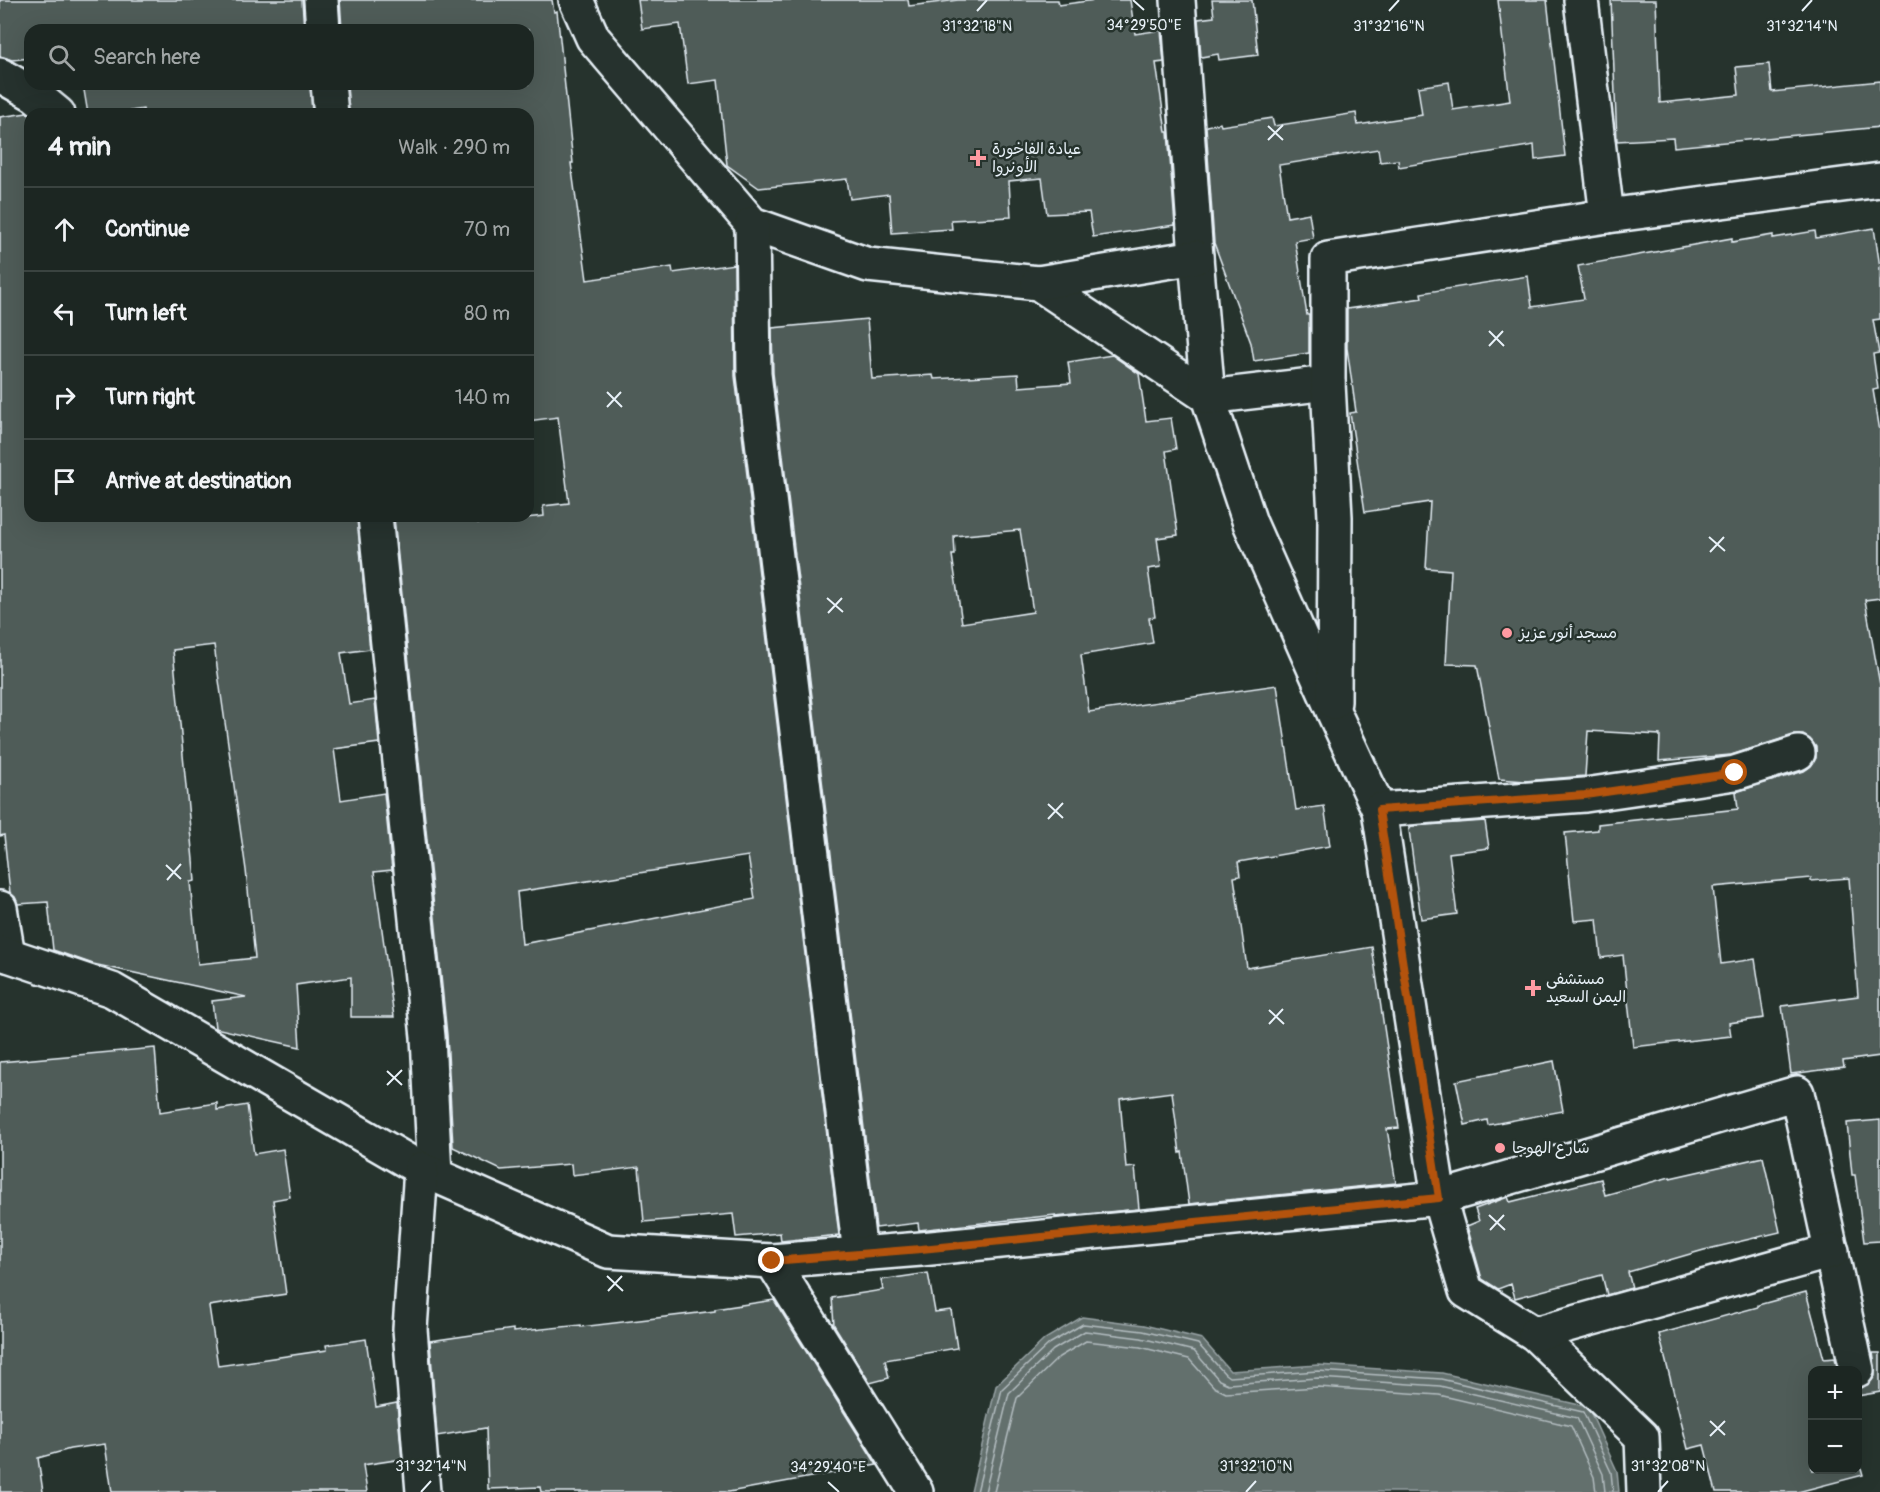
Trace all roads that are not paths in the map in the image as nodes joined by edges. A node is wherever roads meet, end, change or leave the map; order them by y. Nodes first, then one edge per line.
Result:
1 (321, 0) edge
2 (576, 0) edge
3 (1178, 0) edge
4 (1581, 0) edge
5 (323, 24) edge
6 (0, 75) edge
7 (24, 89) edge
8 (26, 90) edge
9 (329, 90) edge
10 (51, 108) edge
11 (330, 108) edge
12 (1880, 180) edge
13 (1606, 216) junction
14 (752, 224) junction
15 (1196, 257) junction
16 (1038, 283) junction
17 (1329, 383) junction
18 (1209, 397) junction
19 (376, 522) edge
20 (1334, 713) junction
21 (1798, 753) dead end
22 (1379, 810) junction
23 (0, 908) edge
24 (4, 954) edge
25 (428, 1172) junction
26 (1439, 1198) junction
27 (1832, 1251) junction
28 (860, 1254) junction
29 (772, 1261) junction
30 (1535, 1334) junction
31 (1856, 1366) edge
32 (423, 1492) edge
33 (916, 1492) edge
34 (1644, 1492) edge

1 - 5 street
2 - 14 street
3 - 15 street
4 - 13 street
6 - 7 street
8 - 10 street
9 - 11 street
12 - 13 street
13 - 17 street
14 - 16 street
14 - 28 street
15 - 16 street
15 - 18 street
16 - 18 street
17 - 18 street
17 - 20 street
18 - 20 street
19 - 25 street
20 - 22 street
21 - 22 street
22 - 26 street
23 - 24 street
24 - 25 street
25 - 29 street
25 - 32 street
26 - 27 street
26 - 28 street
26 - 30 street
27 - 30 street
27 - 31 street
28 - 29 street
29 - 33 street
30 - 34 street

